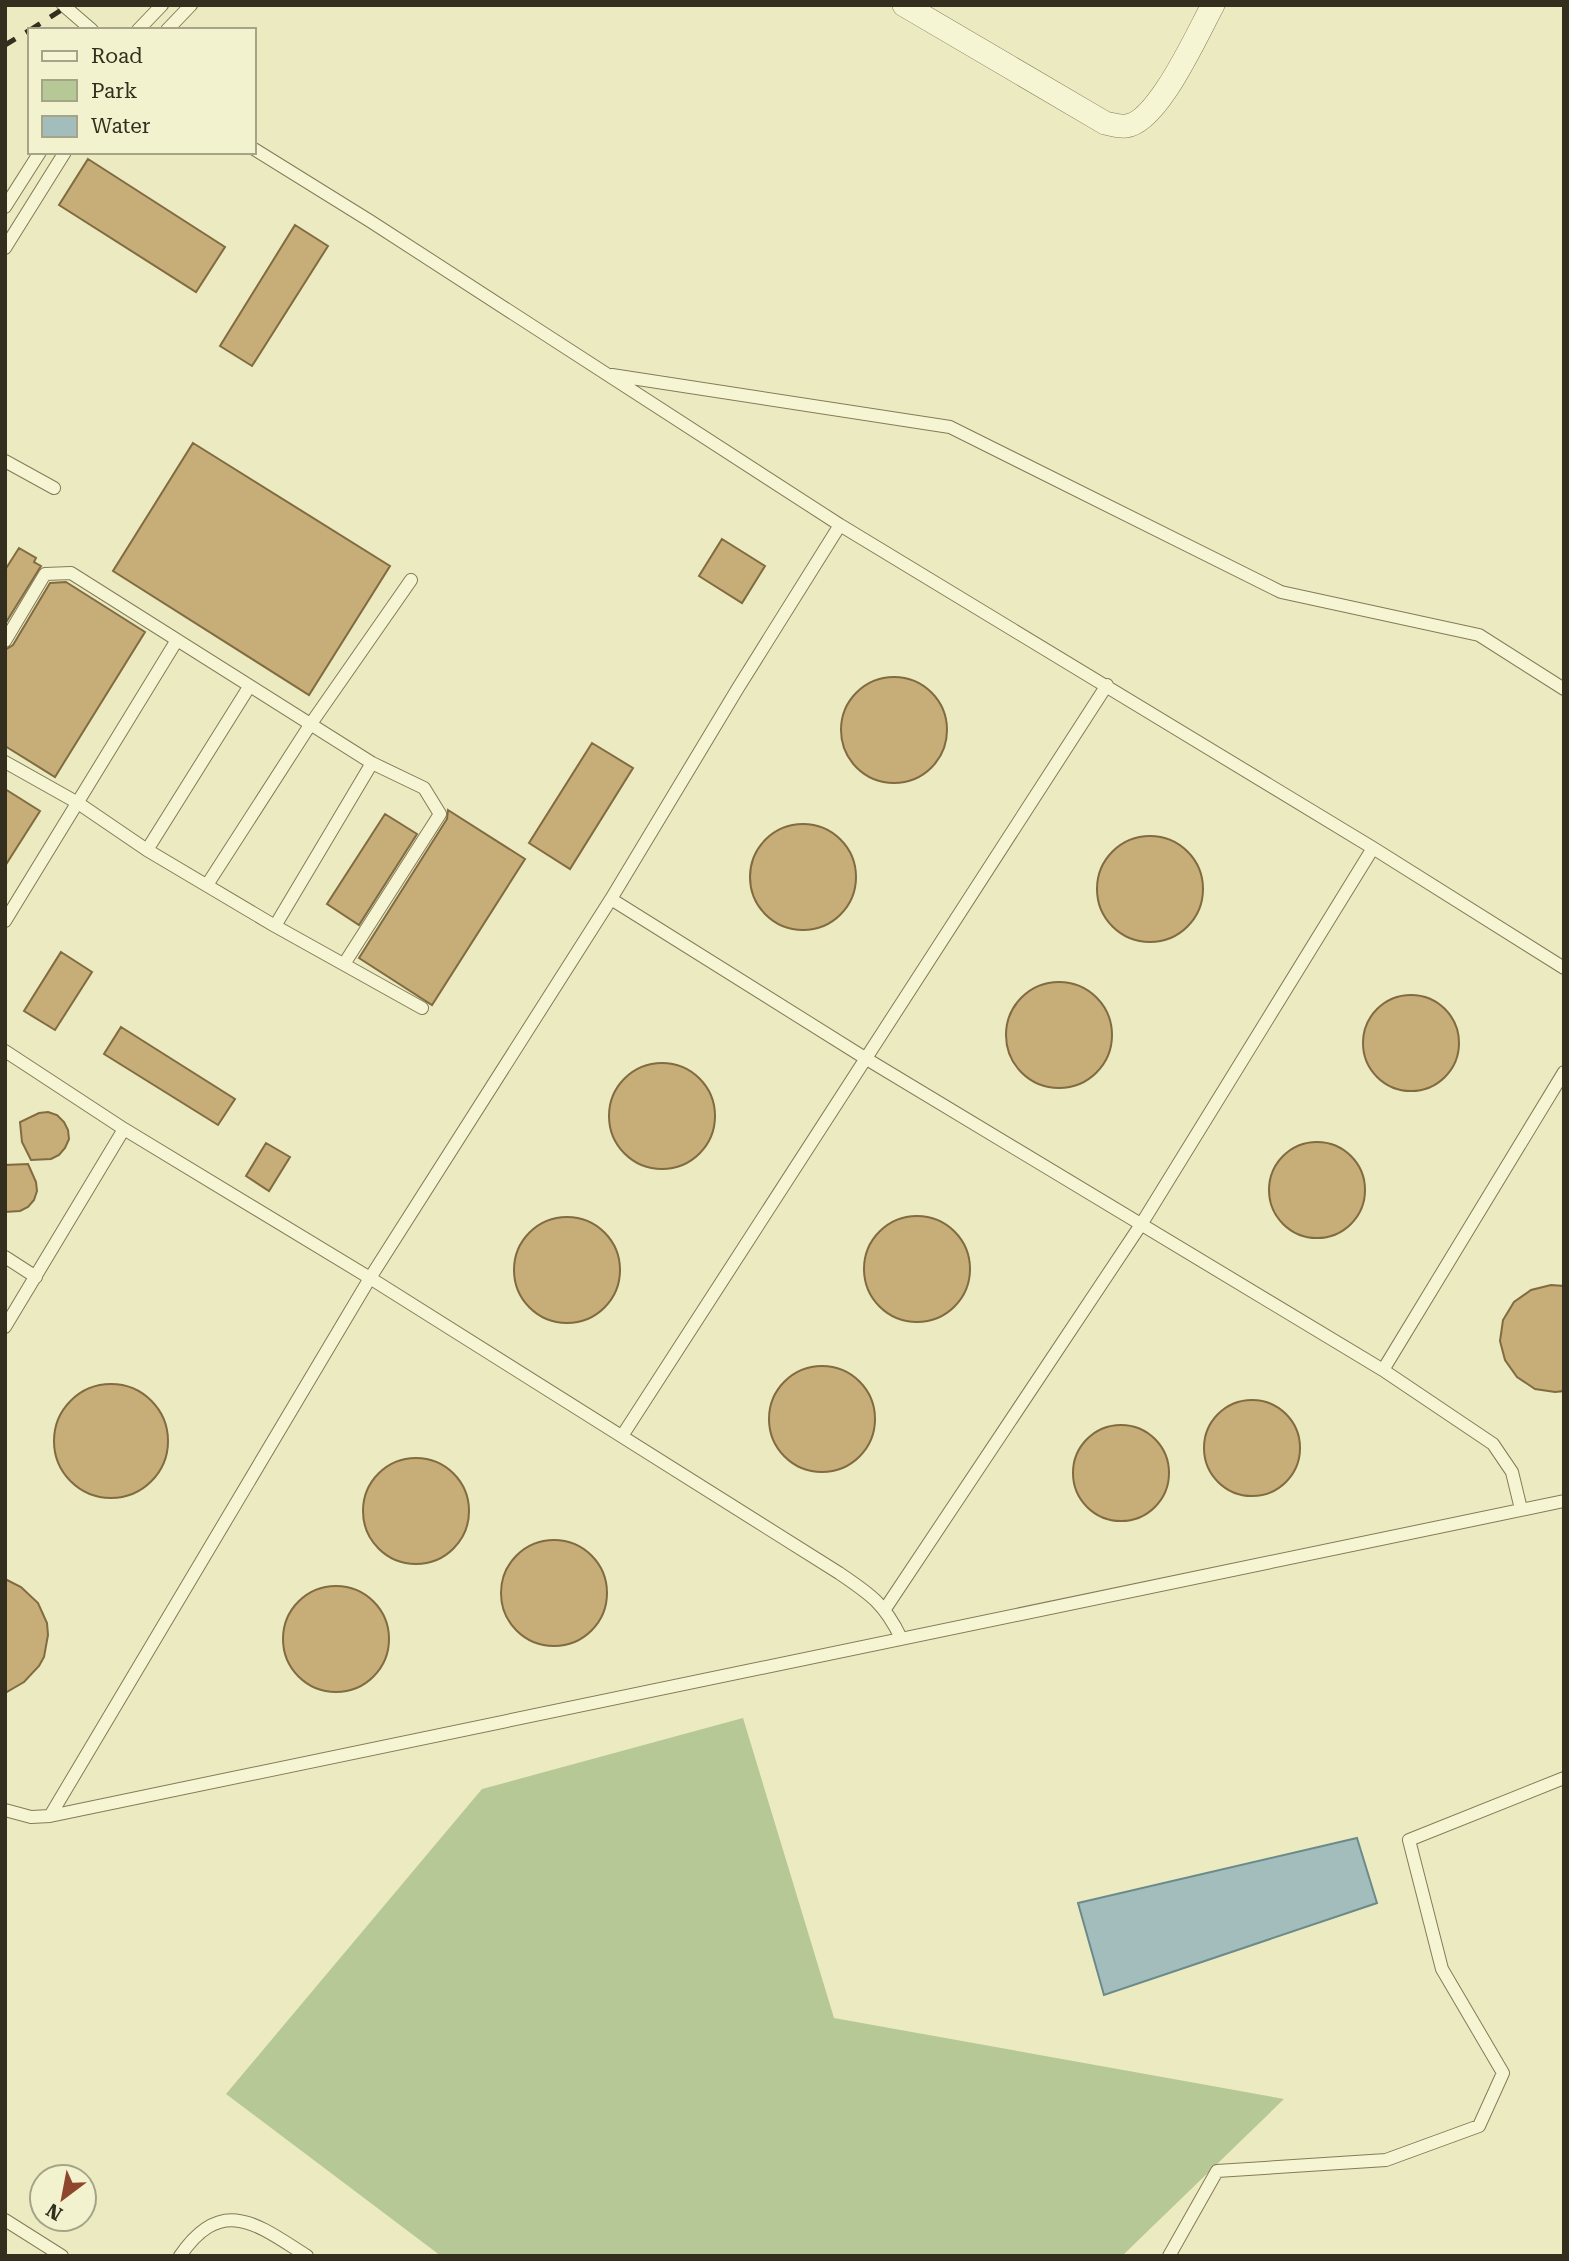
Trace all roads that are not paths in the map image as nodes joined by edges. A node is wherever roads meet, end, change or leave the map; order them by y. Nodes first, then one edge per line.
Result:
1 (64, 5) edge
2 (162, 5) edge
3 (191, 5) edge
4 (904, 5) edge
5 (1213, 5) edge
6 (90, 28) edge
7 (140, 28) edge
8 (169, 28) edge
9 (256, 150) edge
10 (39, 154) edge
11 (64, 154) edge
12 (5, 207) edge
13 (5, 248) edge
14 (608, 375) junction
15 (5, 461) edge
16 (54, 488) dead end
17 (840, 525) junction
18 (411, 580) dead end
19 (177, 640) junction
20 (5, 641) edge
21 (1107, 685) junction
22 (249, 687) junction
23 (1564, 689) edge
24 (310, 725) junction
25 (5, 762) edge
26 (372, 763) junction
27 (78, 803) junction
28 (1373, 848) junction
29 (147, 850) junction
30 (207, 885) junction
31 (611, 899) junction
32 (5, 921) edge
33 (275, 926) junction
34 (344, 964) junction
35 (1564, 968) edge
36 (422, 1008) dead end
37 (5, 1051) edge
38 (865, 1058) junction
39 (1564, 1072) edge
40 (124, 1129) junction
41 (1142, 1223) junction
42 (5, 1257) edge
43 (36, 1277) junction
44 (370, 1278) junction
45 (5, 1327) edge
46 (1383, 1370) junction
47 (622, 1436) junction
48 (1564, 1501) edge
49 (1521, 1508) junction
50 (886, 1609) junction
51 (901, 1638) junction
52 (1564, 1778) edge
53 (5, 1810) edge
54 (50, 1816) junction
55 (5, 2220) edge
56 (62, 2256) edge
57 (180, 2256) edge
58 (307, 2256) edge
59 (1169, 2256) edge

1 - 6 lane
2 - 7 lane
3 - 8 lane
4 - 5 street
9 - 14 lane
10 - 12 lane
11 - 13 lane
14 - 17 lane
14 - 23 lane
15 - 16 lane
17 - 21 lane
17 - 31 lane
18 - 24 lane
19 - 20 lane
19 - 22 lane
19 - 27 lane
21 - 28 lane
21 - 38 lane
22 - 24 lane
22 - 29 lane
24 - 26 lane
24 - 30 lane
25 - 27 lane
26 - 33 lane
26 - 34 lane
27 - 29 lane
27 - 32 lane
28 - 35 lane
28 - 41 lane
29 - 30 lane
30 - 33 lane
31 - 38 lane
31 - 44 lane
33 - 34 lane
34 - 36 lane
37 - 40 lane
38 - 41 lane
38 - 47 lane
39 - 46 lane
40 - 43 lane
40 - 44 lane
41 - 46 lane
41 - 50 lane
42 - 43 lane
43 - 45 lane
44 - 47 lane
44 - 54 lane
46 - 49 lane
47 - 50 lane
48 - 49 lane
49 - 51 lane
50 - 51 lane
51 - 54 lane
52 - 59 lane
53 - 54 lane
55 - 56 lane
57 - 58 lane

